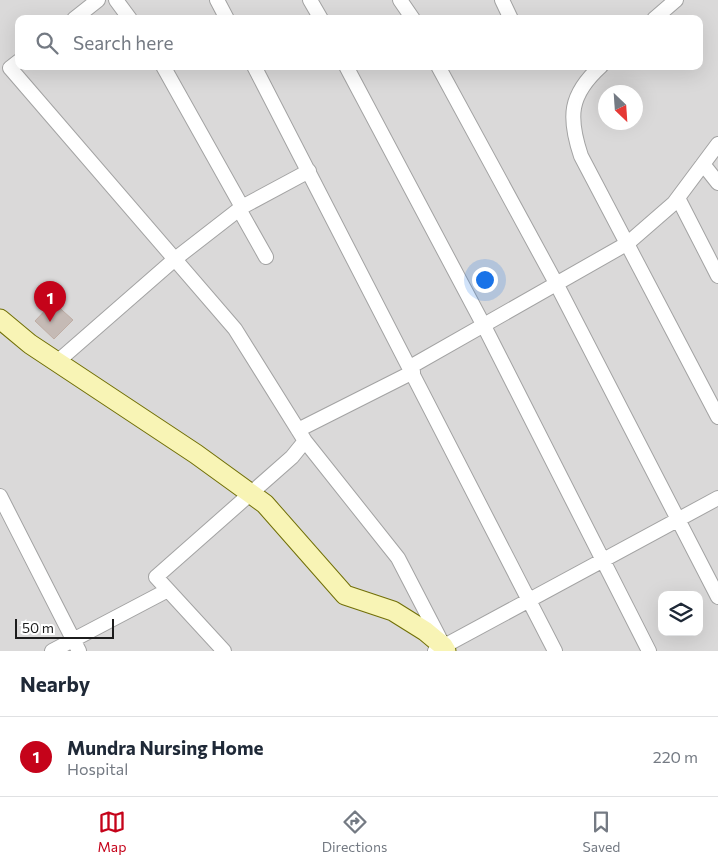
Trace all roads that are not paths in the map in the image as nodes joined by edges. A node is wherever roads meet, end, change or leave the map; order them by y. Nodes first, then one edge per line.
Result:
1 (98, 0) edge
2 (116, 0) edge
3 (217, 0) edge
4 (310, 0) edge
5 (400, 0) edge
6 (502, 0) edge
7 (676, 0) edge
8 (79, 15) edge
9 (127, 15) edge
10 (225, 15) edge
11 (319, 15) edge
12 (410, 15) edge
13 (509, 15) edge
14 (659, 15) edge
15 (15, 64) edge
16 (165, 70) edge
17 (256, 70) edge
18 (348, 70) edge
19 (440, 70) edge
20 (593, 70) edge
21 (718, 144) edge
22 (703, 164) junction
23 (309, 171) junction
24 (718, 183) edge
25 (678, 198) junction
26 (240, 208) junction
27 (628, 243) junction
28 (266, 257) dead end
29 (175, 259) junction
30 (718, 276) edge
31 (557, 286) junction
32 (0, 319) edge
33 (484, 326) junction
34 (57, 362) junction
35 (411, 370) junction
36 (718, 417) edge
37 (302, 435) junction
38 (251, 494) junction
39 (0, 496) edge
40 (718, 498) edge
41 (679, 519) junction
42 (602, 561) junction
43 (168, 590) junction
44 (718, 597) edge
45 (530, 599) junction
46 (76, 645) edge
47 (441, 649) edge
48 (52, 651) edge
49 (224, 651) edge
50 (555, 651) edge
51 (649, 651) edge

1 - 8 street
2 - 9 street
3 - 10 street
4 - 11 street
5 - 12 street
6 - 13 street
7 - 14 street
15 - 29 street
16 - 26 street
17 - 23 street
18 - 33 street
19 - 31 street
20 - 27 street
21 - 22 street
22 - 24 street
22 - 25 street
23 - 26 street
23 - 35 street
25 - 27 street
25 - 30 street
26 - 28 street
26 - 29 street
27 - 31 street
27 - 36 street
29 - 34 street
29 - 37 street
31 - 33 street
31 - 41 street
32 - 34 main road
33 - 35 street
33 - 42 street
34 - 38 main road
35 - 37 street
35 - 45 street
37 - 38 street
37 - 47 street
38 - 43 street
38 - 47 main road
39 - 46 street
40 - 41 street
41 - 42 street
41 - 44 street
42 - 45 street
42 - 51 street
43 - 46 street
43 - 49 street
45 - 47 street
45 - 50 street
46 - 48 street

